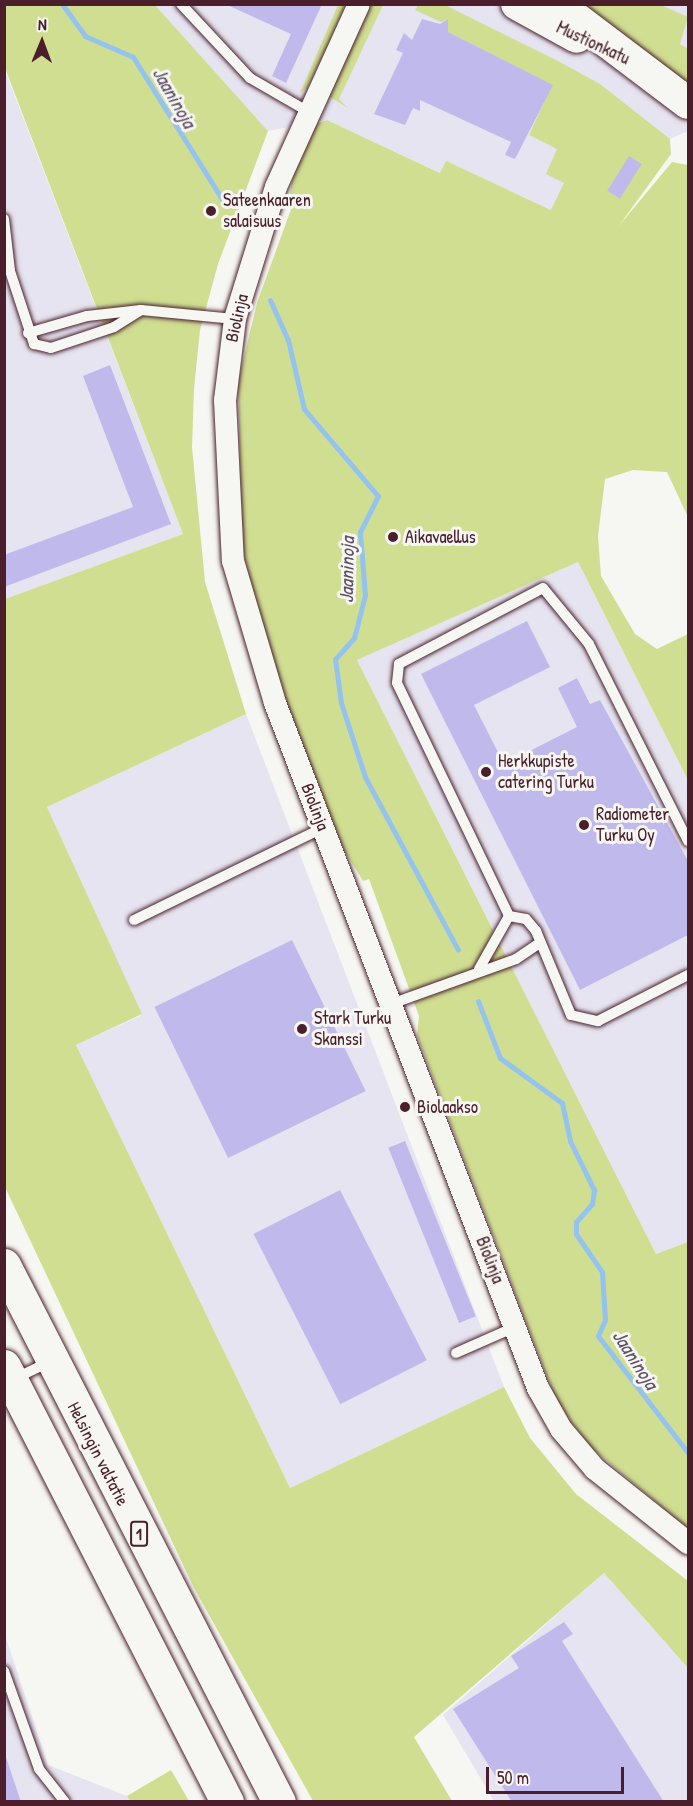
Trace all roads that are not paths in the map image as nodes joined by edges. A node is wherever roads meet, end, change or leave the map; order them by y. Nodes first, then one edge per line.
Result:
1 (181, 4) edge
2 (359, 4) edge
3 (517, 4) edge
4 (557, 4) edge
5 (638, 64) junction
6 (688, 102) edge
7 (309, 112) junction
8 (4, 219) edge
9 (141, 310) junction
10 (235, 319) junction
11 (28, 333) junction
12 (323, 828) junction
13 (688, 841) edge
14 (509, 916) junction
15 (134, 920) dead end
16 (537, 945) junction
17 (479, 969) junction
18 (688, 975) edge
19 (391, 1004) junction
20 (4, 1265) edge
21 (515, 1327) junction
22 (456, 1353) dead end
23 (52, 1361) junction
24 (8, 1373) edge
25 (688, 1543) edge
26 (4, 1671) edge
27 (65, 1802) edge
28 (227, 1802) edge
29 (279, 1802) edge

1 - 7 lane
2 - 7 street, Biolinja
3 - 5 street, Mustionkatu
4 - 5 street, Mustionkatu
5 - 6 street, Mustionkatu
7 - 10 street, Biolinja
8 - 11 lane
9 - 10 lane
9 - 11 lane
9 - 11 lane
10 - 12 street, Biolinja
12 - 15 lane
12 - 19 street, Biolinja
13 - 14 lane
14 - 16 lane
14 - 17 lane
16 - 17 lane
16 - 18 lane
17 - 19 lane
19 - 21 street, Biolinja
20 - 23 highway, Helsingin valtatie / 1
21 - 22 lane
21 - 25 street, Biolinja
23 - 24 lane
23 - 29 highway, Helsingin valtatie / 1
24 - 28 highway
26 - 27 lane

